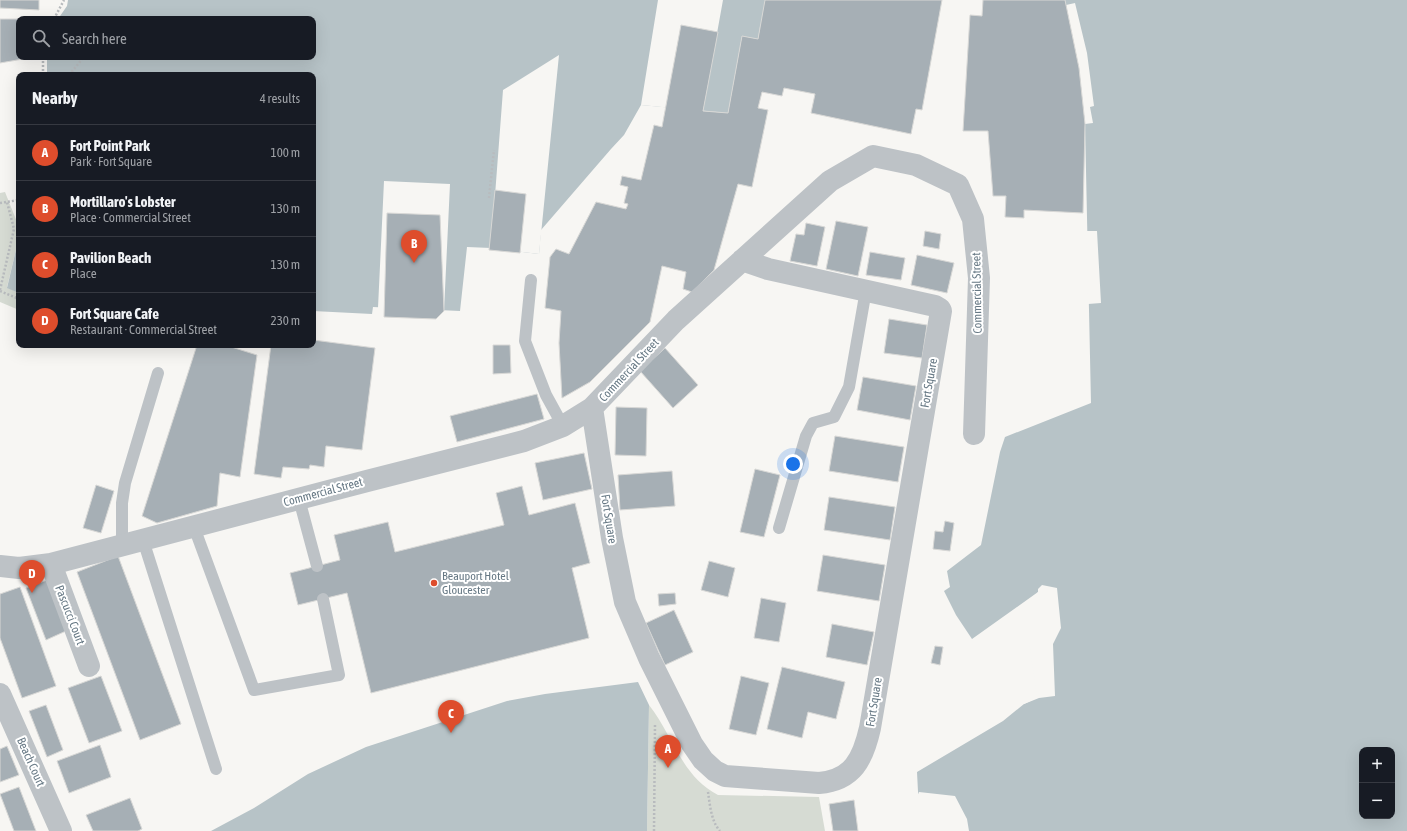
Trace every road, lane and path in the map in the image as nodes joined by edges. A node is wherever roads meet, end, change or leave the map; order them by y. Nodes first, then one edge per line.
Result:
1 (64, 0) edge
2 (56, 16) edge
3 (43, 60) edge
4 (82, 60) edge
5 (43, 72) edge
6 (72, 72) edge
7 (494, 150) dead end
8 (489, 198) dead end
9 (16, 200) edge
10 (7, 202) junction
11 (0, 203) edge
12 (742, 260) junction
13 (531, 280) dead end
14 (0, 290) edge
15 (866, 290) junction
16 (16, 298) edge
17 (158, 373) dead end
18 (592, 408) junction
19 (563, 426) junction
20 (974, 434) dead end
21 (299, 499) junction
22 (194, 527) junction
23 (779, 528) dead end
24 (143, 540) junction
25 (122, 545) junction
26 (51, 564) junction
27 (0, 566) edge
28 (317, 566) dead end
29 (323, 599) dead end
30 (89, 666) dead end
31 (0, 694) edge
32 (672, 704) junction
33 (216, 769) dead end
34 (708, 790) dead end
35 (61, 831) edge
36 (654, 831) edge
37 (720, 831) edge

1 - 2 path
3 - 5 path
4 - 6 path
7 - 8 path
9 - 10 path
10 - 11 path
10 - 14 path
12 - 15 street, Fort Square
12 - 18 street, Commercial Street
12 - 20 street, Commercial Street
13 - 19 lane
14 - 16 path
15 - 23 lane
15 - 32 street, Fort Square
17 - 25 lane
18 - 19 street, Commercial Street
18 - 32 street, Fort Square
19 - 21 street, Commercial Street
21 - 22 street, Commercial Street
21 - 28 lane
22 - 24 street, Commercial Street
22 - 29 lane
24 - 25 street, Commercial Street
24 - 33 lane
25 - 26 street, Commercial Street
26 - 27 street, Commercial Street
26 - 30 street, Pascucci Court
31 - 35 street, Beach Court
32 - 36 path
34 - 37 path

